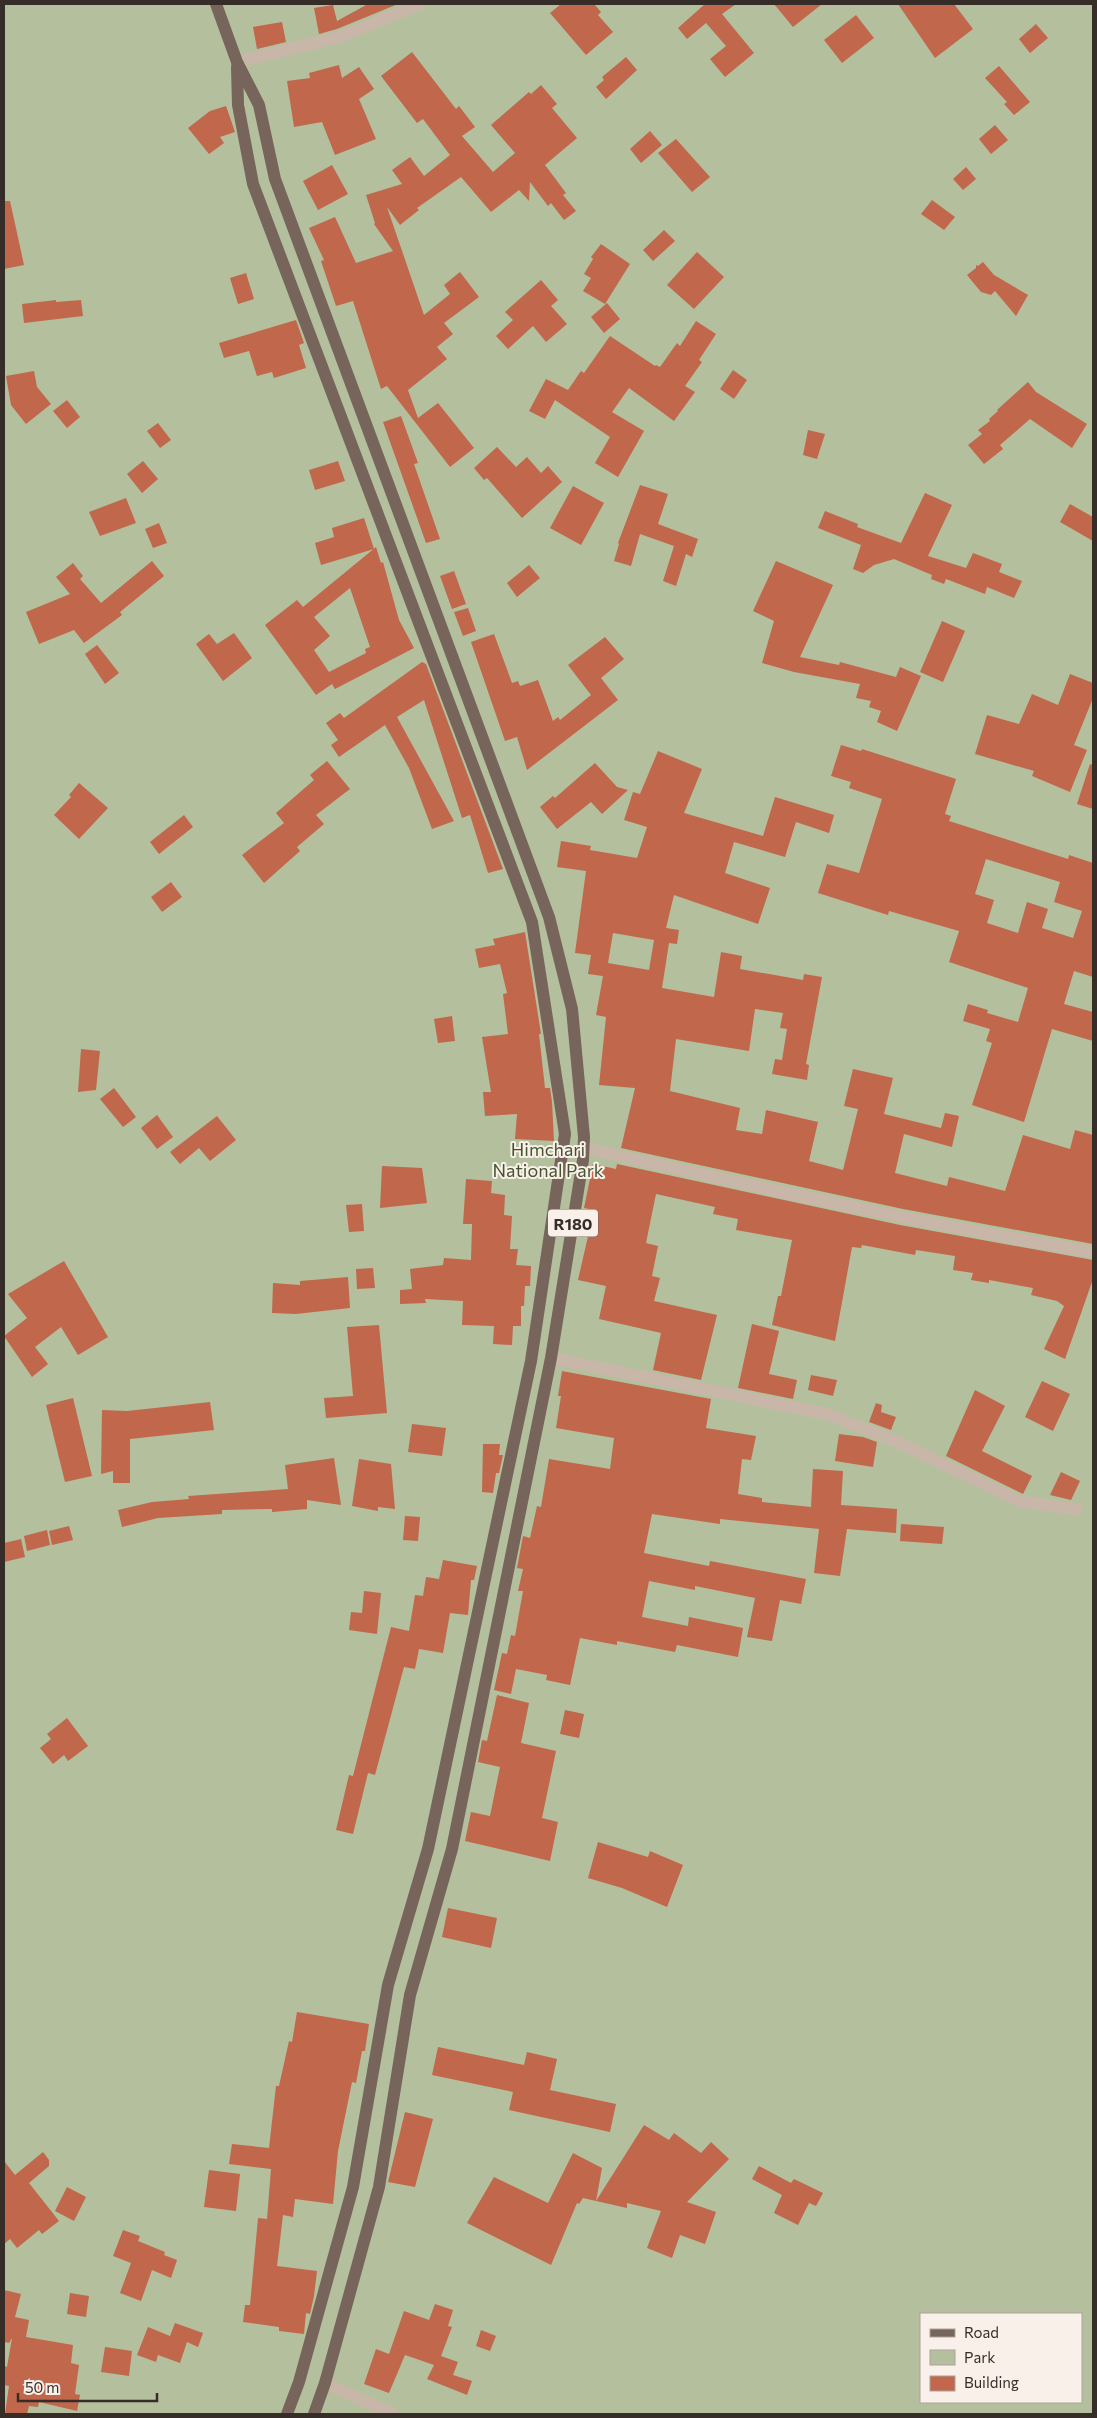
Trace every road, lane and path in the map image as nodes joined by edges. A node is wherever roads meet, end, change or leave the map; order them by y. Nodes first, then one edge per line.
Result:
1 (216, 4) edge
2 (420, 4) edge
3 (237, 62) junction
4 (584, 1148) junction
5 (1093, 1252) edge
6 (551, 1358) junction
7 (1077, 1509) dead end
8 (325, 2383) junction
9 (287, 2414) edge
10 (314, 2414) edge
11 (393, 2414) edge

1 - 3 main road, R180
2 - 3 street
3 - 4 main road, R180
3 - 9 main road, R180
4 - 5 street
4 - 6 main road, R180
6 - 7 street
6 - 8 main road, R180
8 - 10 main road, R180
8 - 11 street

